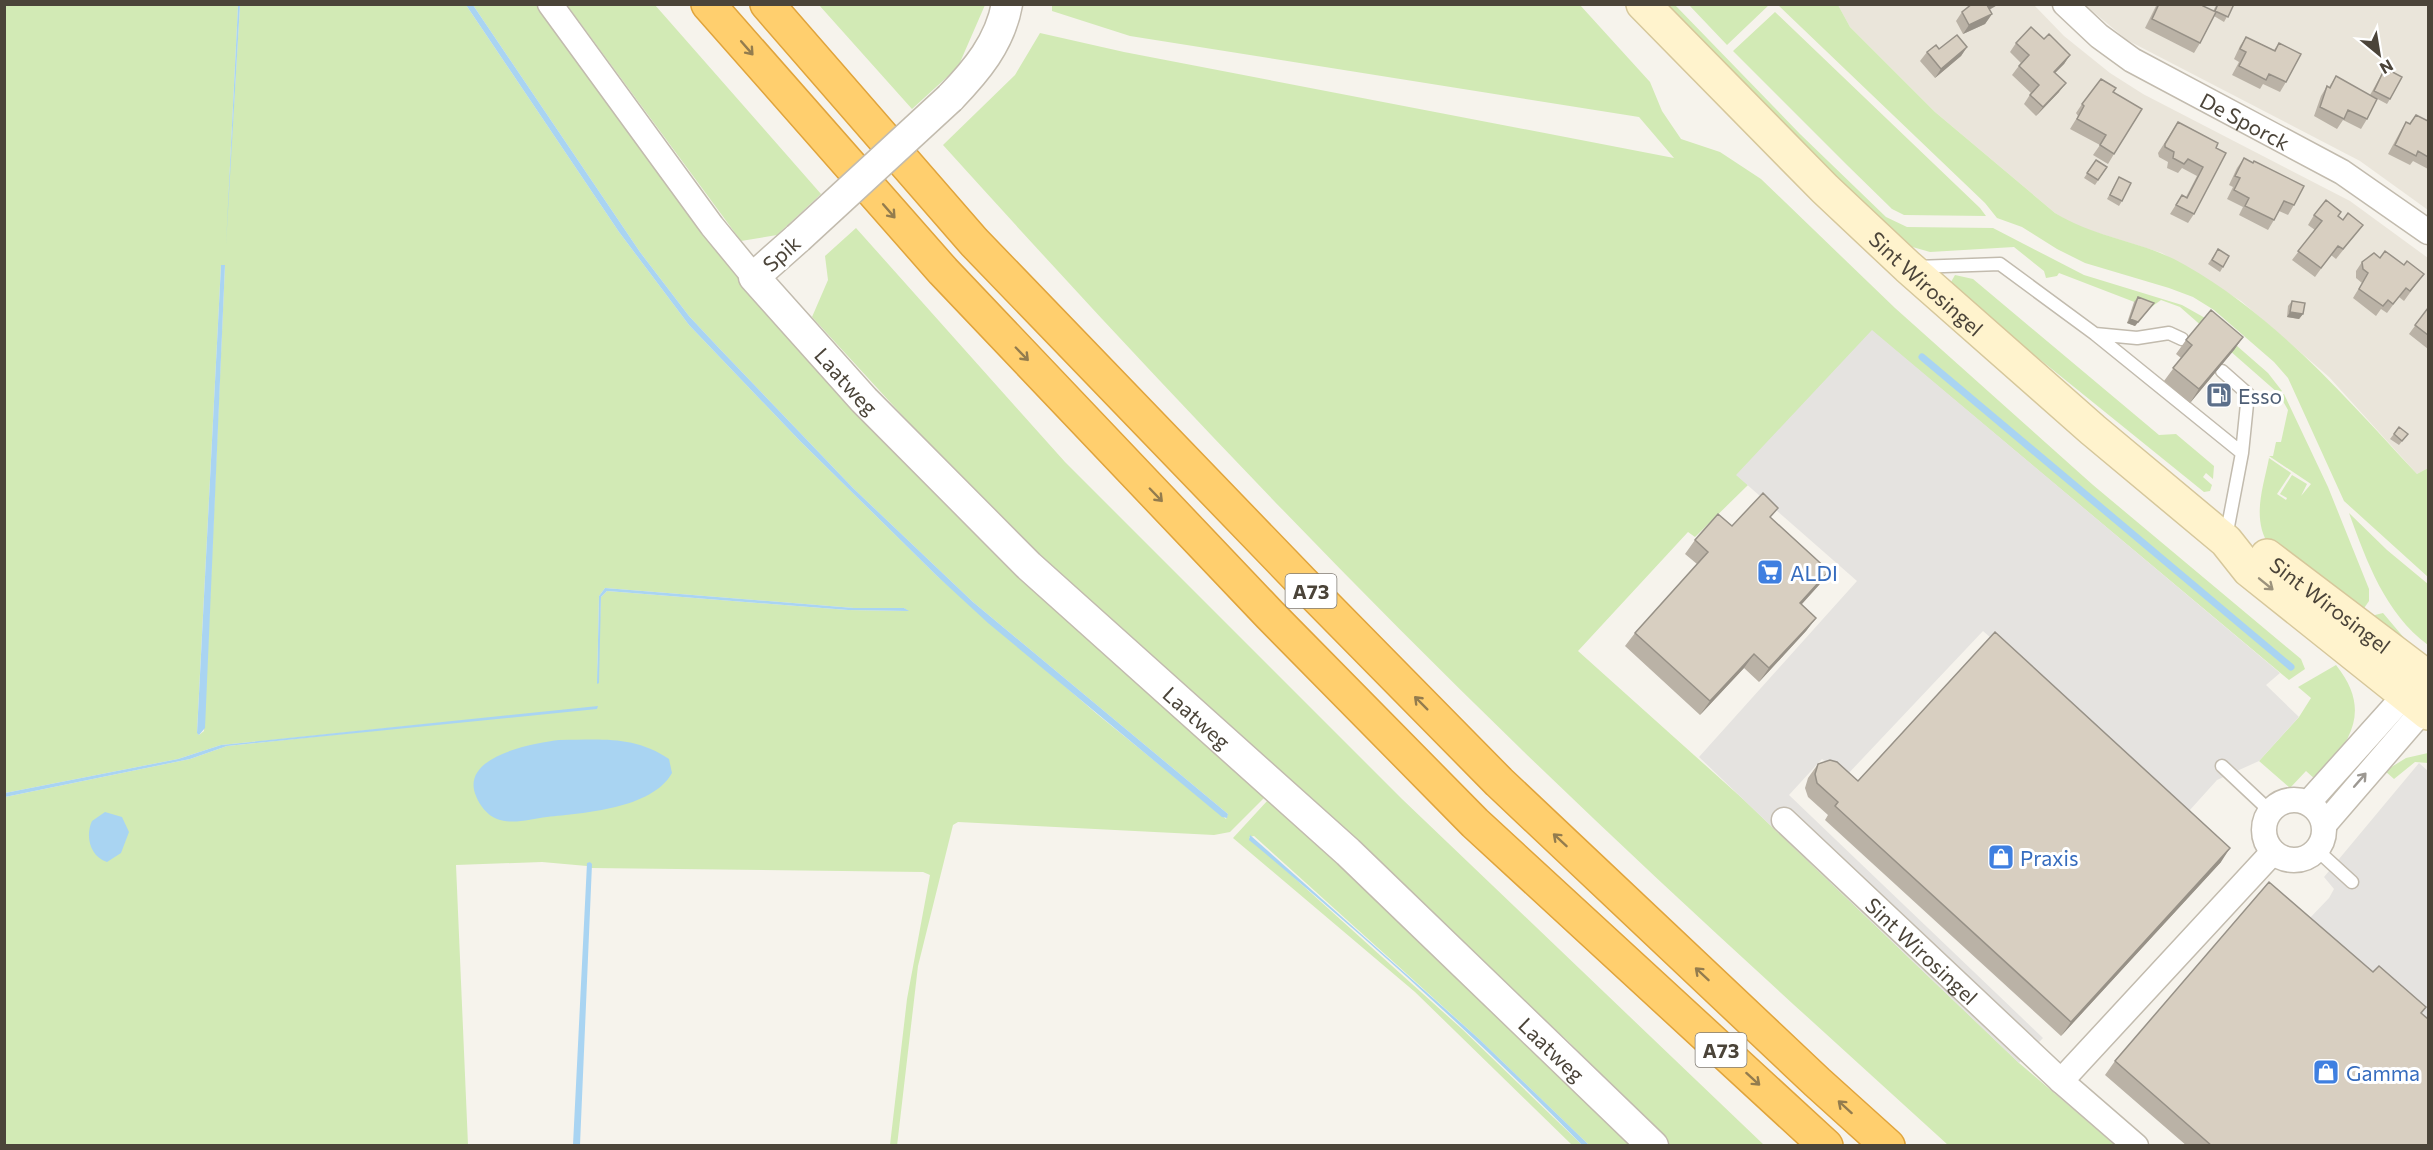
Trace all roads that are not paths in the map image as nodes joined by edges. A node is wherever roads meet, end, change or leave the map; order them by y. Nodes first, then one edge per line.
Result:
1 (550, 4) edge
2 (708, 4) edge
3 (767, 4) edge
4 (1007, 4) edge
5 (1643, 4) edge
6 (2066, 4) edge
7 (2428, 232) edge
8 (1908, 267) junction
9 (754, 278) junction
10 (2096, 333) junction
11 (2182, 339) dead end
12 (2222, 371) edge
13 (2242, 453) junction
14 (2226, 541) junction
15 (2424, 694) edge
16 (2222, 766) dead end
17 (2308, 804) junction
18 (2271, 812) junction
19 (1784, 820) dead end
20 (2324, 825) junction
21 (2317, 850) junction
22 (2273, 852) junction
23 (2352, 882) dead end
24 (2061, 1081) junction
25 (1653, 1146) edge
26 (1826, 1146) edge
27 (1888, 1146) edge
28 (2136, 1146) edge

1 - 9 street, Spik
2 -> 26 highway, A73
27 -> 3 highway, A73
4 - 9 street, Spik, bridge
5 - 8 main road, Sint Wirosingel
6 - 7 street, De Sporck
8 - 10 lane
8 - 14 main road, Sint Wirosingel
9 - 25 street, Laatweg
10 - 11 lane
10 - 13 lane
12 - 13 lane
13 - 14 lane
14 - 15 main road, Sint Wirosingel
15 - 17 street
20 -> 15 street
16 - 18 lane
17 - 18 street
17 - 20 street
18 - 22 street
19 - 24 street, Sint Wirosingel
20 - 21 street
21 - 22 street
21 - 23 lane
22 - 24 street
24 - 28 street, Sint Wirosingel

